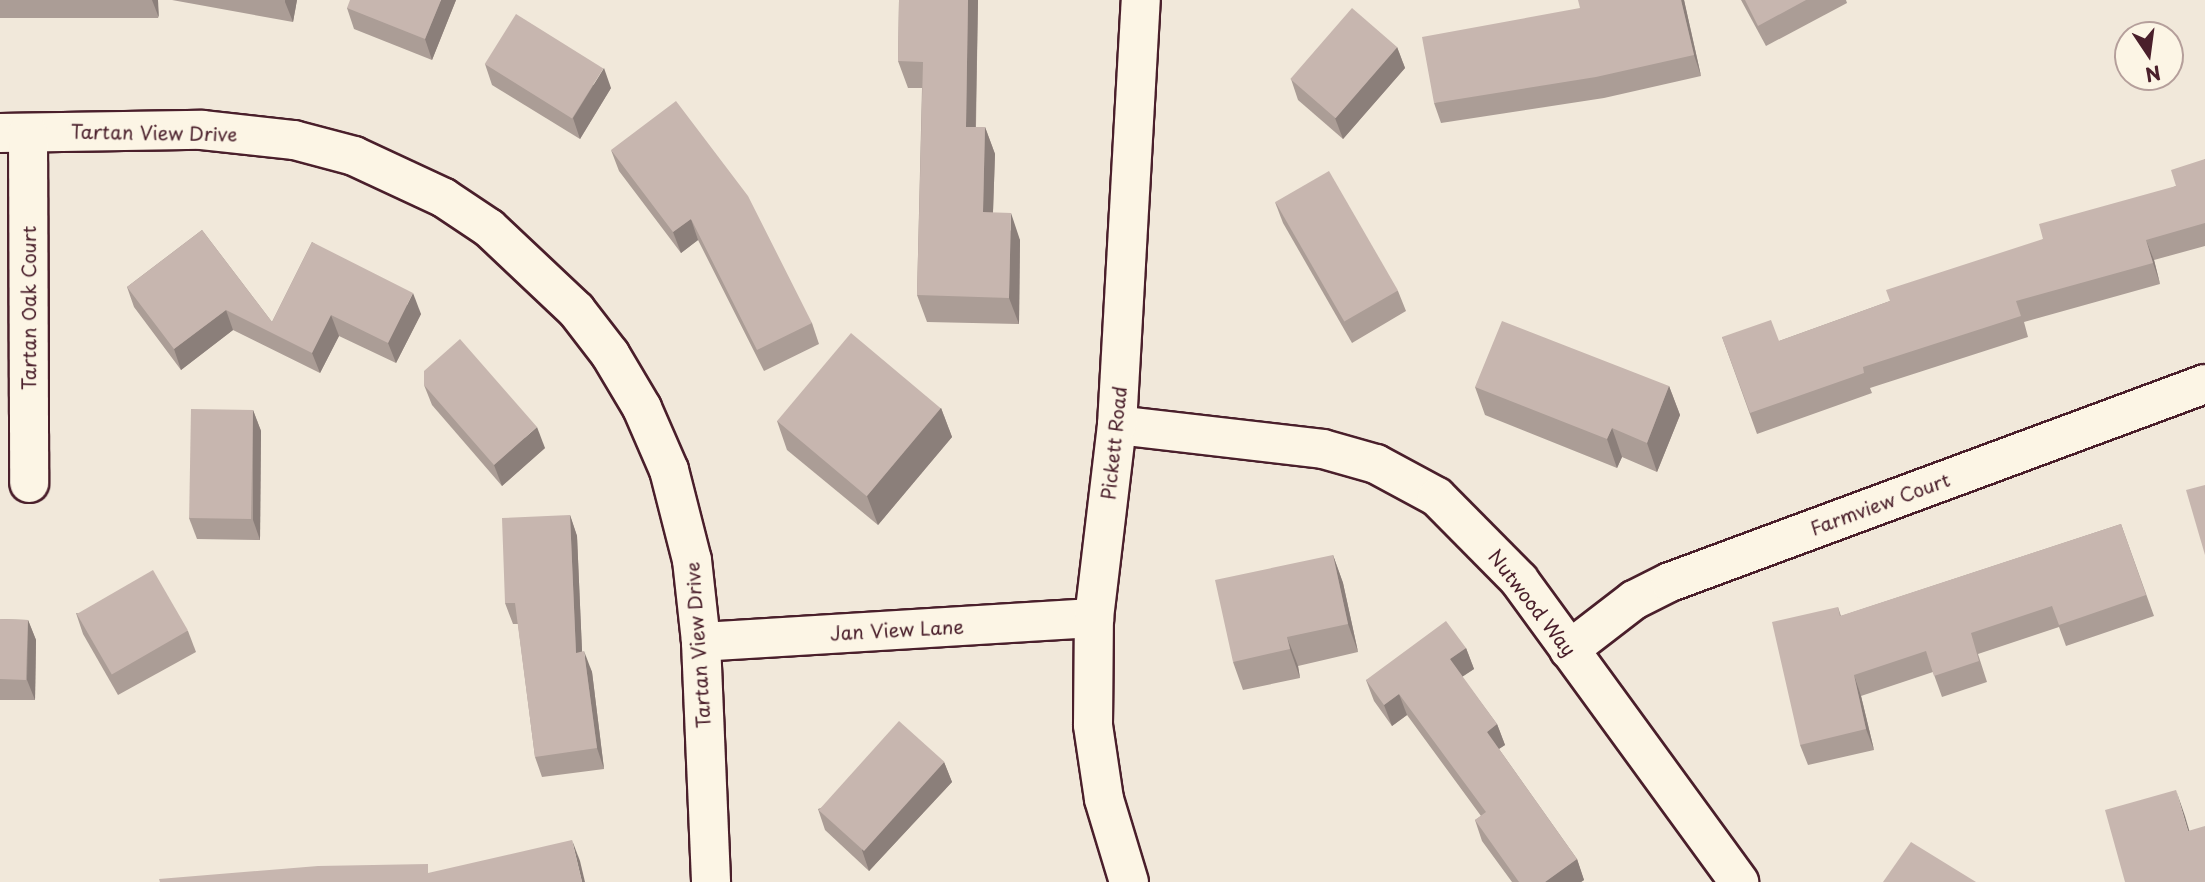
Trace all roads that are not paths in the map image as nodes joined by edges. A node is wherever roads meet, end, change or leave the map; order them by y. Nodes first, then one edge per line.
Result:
1 (1142, 0) edge
2 (14, 133) edge
3 (2205, 384) edge
4 (1117, 425) junction
5 (29, 483) dead end
6 (1094, 618) junction
7 (701, 642) junction
8 (1569, 650) junction
9 (711, 882) edge
10 (1129, 882) edge
11 (1739, 882) edge

1 - 4 street, Pickett Road
2 - 5 street, Tartan Oak Court
2 - 7 street, Tartan View Drive
3 - 8 street, Farmview Court
4 - 6 street, Pickett Road
4 - 8 street, Nutwood Way
6 - 7 street, Jan View Lane
6 - 10 street, Pickett Road
7 - 9 street, Tartan View Drive
8 - 11 street, Nutwood Way

